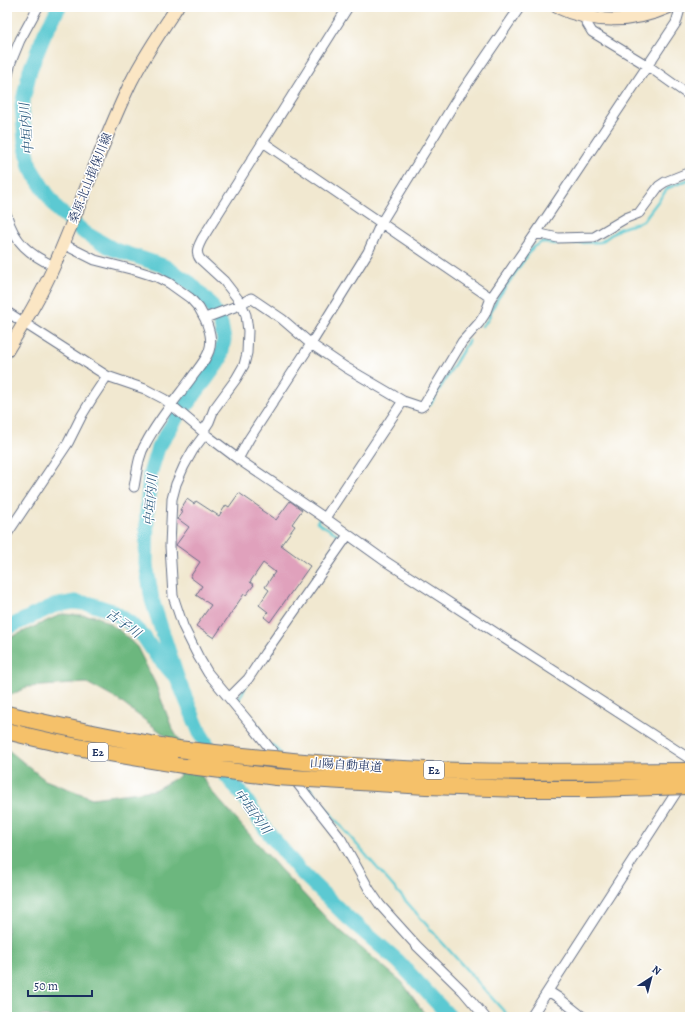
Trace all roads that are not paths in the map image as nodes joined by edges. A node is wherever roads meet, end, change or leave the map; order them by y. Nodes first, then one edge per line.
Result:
1 (38, 7) edge
2 (177, 7) edge
3 (348, 7) edge
4 (520, 7) edge
5 (557, 7) edge
6 (669, 7) edge
7 (679, 7) edge
8 (586, 17) junction
9 (648, 66) junction
10 (7, 79) edge
11 (690, 96) edge
12 (263, 142) junction
13 (690, 172) edge
14 (7, 216) edge
15 (381, 223) junction
16 (536, 233) junction
17 (64, 241) junction
18 (54, 266) junction
19 (491, 298) junction
20 (239, 304) junction
21 (7, 312) edge
22 (206, 318) junction
23 (24, 323) junction
24 (311, 344) junction
25 (7, 351) edge
26 (107, 376) junction
27 (403, 401) junction
28 (173, 406) junction
29 (203, 432) junction
30 (238, 459) junction
31 (134, 487) dead end
32 (325, 518) junction
33 (7, 534) edge
34 (348, 535) junction
35 (229, 698) junction
36 (7, 714) edge
37 (7, 731) edge
38 (690, 759) edge
39 (690, 771) edge
40 (690, 786) edge
41 (548, 991) junction
42 (485, 1017) edge
43 (531, 1017) edge
44 (583, 1017) edge

1 - 10 street
2 - 17 main road, 桑原北山揖保川線
3 - 12 street
4 - 15 street
5 - 8 main road
6 - 8 main road
7 - 9 street
8 - 9 street
9 - 11 street
9 - 16 street
12 - 15 street
12 - 20 street
13 - 16 street
14 - 18 street
15 - 19 street
15 - 24 street
16 - 19 street
17 - 18 main road, 桑原北山揖保川線
17 - 22 street
18 - 23 main road, 桑原北山揖保川線
19 - 27 street
20 - 22 street
20 - 24 street
20 - 29 street
21 - 23 street
22 - 28 street
23 - 25 main road, 桑原北山揖保川線
23 - 26 street
24 - 27 street
24 - 30 street
26 - 28 street
26 - 33 street
27 - 32 street
28 - 29 street
28 - 31 street
29 - 30 street
29 - 35 street
30 - 32 street
32 - 34 street
34 - 35 street
34 - 38 street
35 - 42 street
36 - 39 highway, 山陽自動車道 / E2, bridge
37 - 40 highway, 山陽自動車道 / E2, bridge
39 - 41 street
41 - 43 street
41 - 44 street

